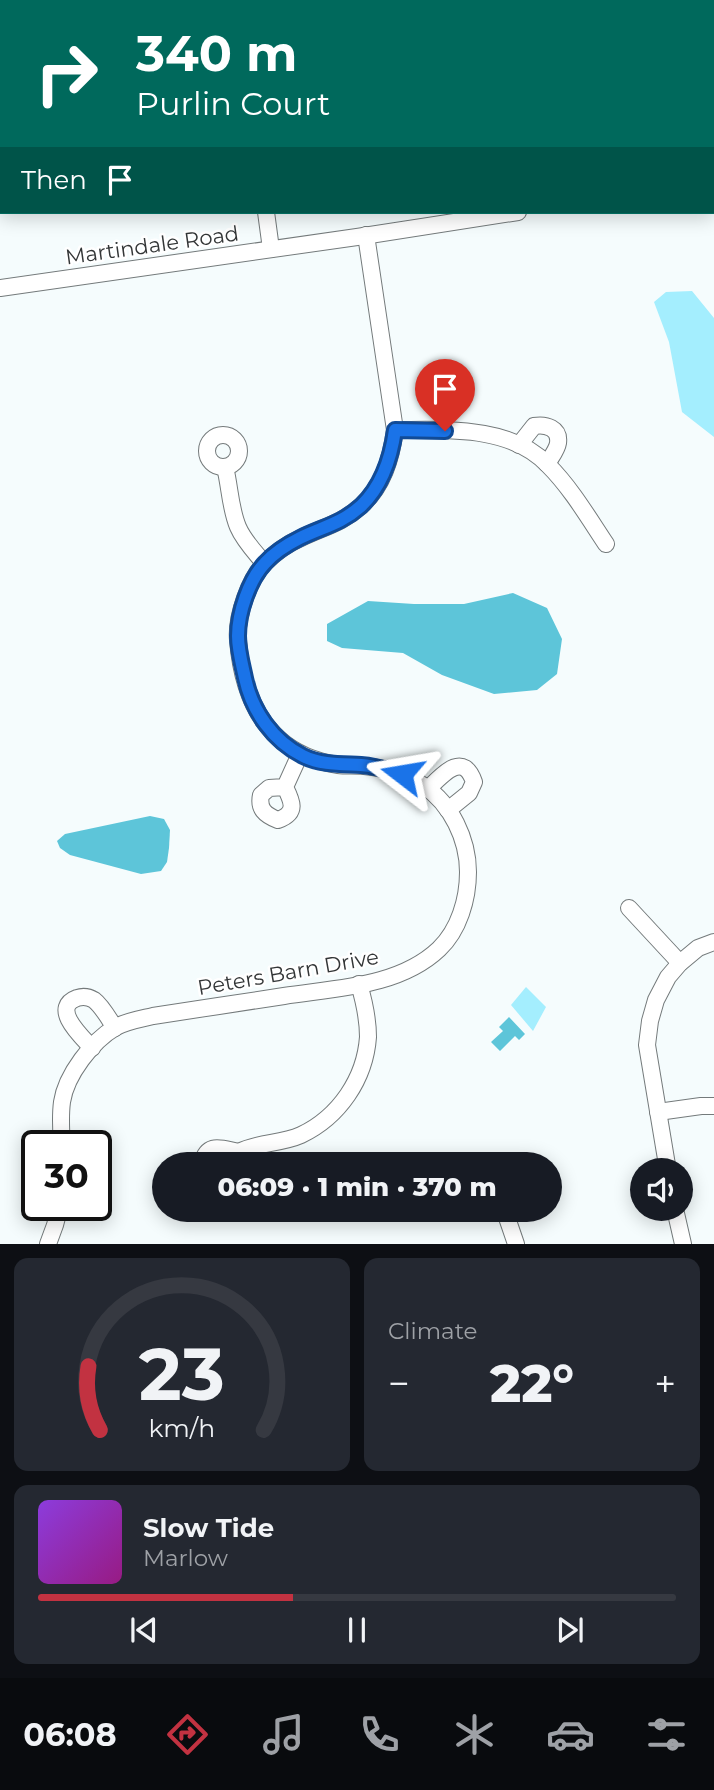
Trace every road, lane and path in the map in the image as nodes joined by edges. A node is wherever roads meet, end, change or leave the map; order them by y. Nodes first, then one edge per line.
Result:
1 (266, 214) edge
2 (505, 214) edge
3 (366, 235) junction
4 (271, 249) junction
5 (0, 288) edge
6 (395, 430) junction
7 (519, 445) junction
8 (547, 464) junction
9 (225, 467) dead end
10 (606, 544) dead end
11 (264, 563) junction
12 (300, 754) junction
13 (285, 787) dead end
14 (428, 789) junction
15 (448, 810) junction
16 (629, 908) dead end
17 (714, 942) edge
18 (680, 963) junction
19 (359, 984) junction
20 (115, 1028) junction
21 (92, 1048) junction
22 (714, 1106) edge
23 (658, 1112) junction
24 (61, 1130) edge
25 (208, 1152) edge
26 (227, 1152) edge
27 (244, 1152) edge
28 (666, 1158) edge
29 (56, 1221) edge
30 (677, 1221) edge
31 (508, 1222) edge
32 (48, 1244) edge
33 (516, 1244) edge
34 (682, 1244) edge

1 - 4 street
2 - 3 street, Martindale Road
3 - 4 street, Martindale Road
3 - 6 street, Peters Barn Drive
4 - 5 street, Martindale Road
6 - 7 street
6 - 11 street, Peters Barn Drive
7 - 8 street
7 - 8 street
8 - 10 street
9 - 11 street
11 - 12 street, Peters Barn Drive
12 - 13 street
12 - 14 street, Peters Barn Drive
14 - 15 street, Peters Barn Drive
14 - 15 street
15 - 19 street, Peters Barn Drive
16 - 18 street
17 - 18 street
18 - 23 street
19 - 20 street, Peters Barn Drive
19 - 27 street
20 - 21 street, Peters Barn Drive
20 - 21 street
21 - 24 street, Peters Barn Drive
22 - 23 street
23 - 28 street
25 - 26 street
29 - 32 street
30 - 34 street
31 - 33 street

